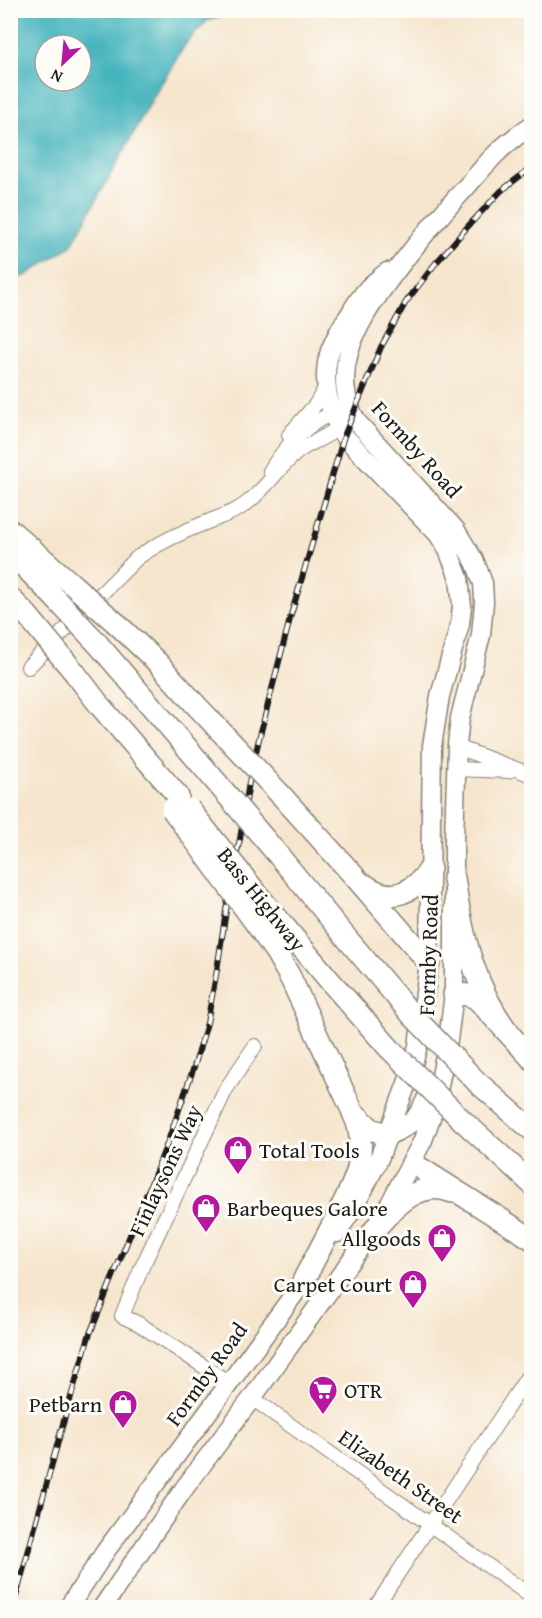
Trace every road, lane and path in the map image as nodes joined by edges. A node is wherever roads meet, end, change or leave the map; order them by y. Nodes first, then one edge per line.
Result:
1 (531, 125) edge
2 (407, 256) junction
3 (327, 385) junction
4 (343, 414) junction
5 (276, 461) junction
6 (257, 494) junction
7 (10, 530) edge
8 (10, 552) edge
9 (483, 583) junction
10 (461, 589) junction
11 (10, 598) edge
12 (28, 667) dead end
13 (433, 738) junction
14 (457, 747) junction
15 (431, 766) junction
16 (456, 769) junction
17 (531, 775) edge
18 (175, 802) junction
19 (430, 869) junction
20 (355, 877) junction
21 (454, 878) junction
22 (429, 963) junction
23 (454, 994) junction
24 (510, 1036) junction
25 (255, 1046) dead end
26 (418, 1046) junction
27 (531, 1059) edge
28 (442, 1067) junction
29 (353, 1112) junction
30 (531, 1130) edge
31 (394, 1133) junction
32 (412, 1163) junction
33 (531, 1184) edge
34 (463, 1197) junction
35 (376, 1228) junction
36 (531, 1239) edge
37 (303, 1281) junction
38 (122, 1316) joint
39 (531, 1370) edge
40 (228, 1385) junction
41 (252, 1398) junction
42 (429, 1525) junction
43 (531, 1597) edge
44 (68, 1608) edge
45 (102, 1608) edge
46 (375, 1608) edge

1 - 2 main road
2 - 3 main road, Formby Road
2 - 4 main road, Formby Road
3 - 4 main road, Formby Road
3 - 5 street
4 - 5 street
4 - 6 street
4 - 9 main road, Formby Road
4 - 10 main road, Formby Road
5 - 6 street
6 - 12 street
7 - 20 highway, bridge
8 - 30 highway, Bass Highway, bridge
9 - 10 main road
9 - 14 main road, Formby Road
10 - 13 main road, Formby Road
11 - 18 highway, Bass Highway, bridge
13 - 14 main road
13 - 15 main road, Formby Road
14 - 16 main road, Formby Road
14 - 17 street
15 - 16 main road
15 - 19 main road, Formby Road
16 - 17 street
16 - 21 main road, Formby Road
18 - 29 highway, bridge
18 - 33 highway, Bass Highway, bridge
19 - 20 highway
19 - 22 main road, Formby Road
20 - 22 highway
21 - 23 main road, Formby Road
21 - 24 highway
22 - 23 main road
22 - 26 main road, Formby Road
23 - 24 highway
23 - 26 main road
23 - 28 main road, Formby Road
24 - 27 highway
25 - 38 street, Finlaysons Way
26 - 31 main road, Formby Road
28 - 31 main road
28 - 32 main road, Formby Road
29 - 31 highway
29 - 37 highway
31 - 32 main road
31 - 37 main road, Formby Road
32 - 34 highway
32 - 35 main road, Formby Road
34 - 35 highway
34 - 36 highway
35 - 41 main road, Formby Road
37 - 40 main road, Formby Road
38 - 40 street, Elizabeth Street
39 - 42 street
40 - 41 main road, Elizabeth Street
40 - 44 main road, Formby Road
41 - 42 street, Elizabeth Street
41 - 45 main road, Formby Road
42 - 43 street, Elizabeth Street
42 - 46 street

